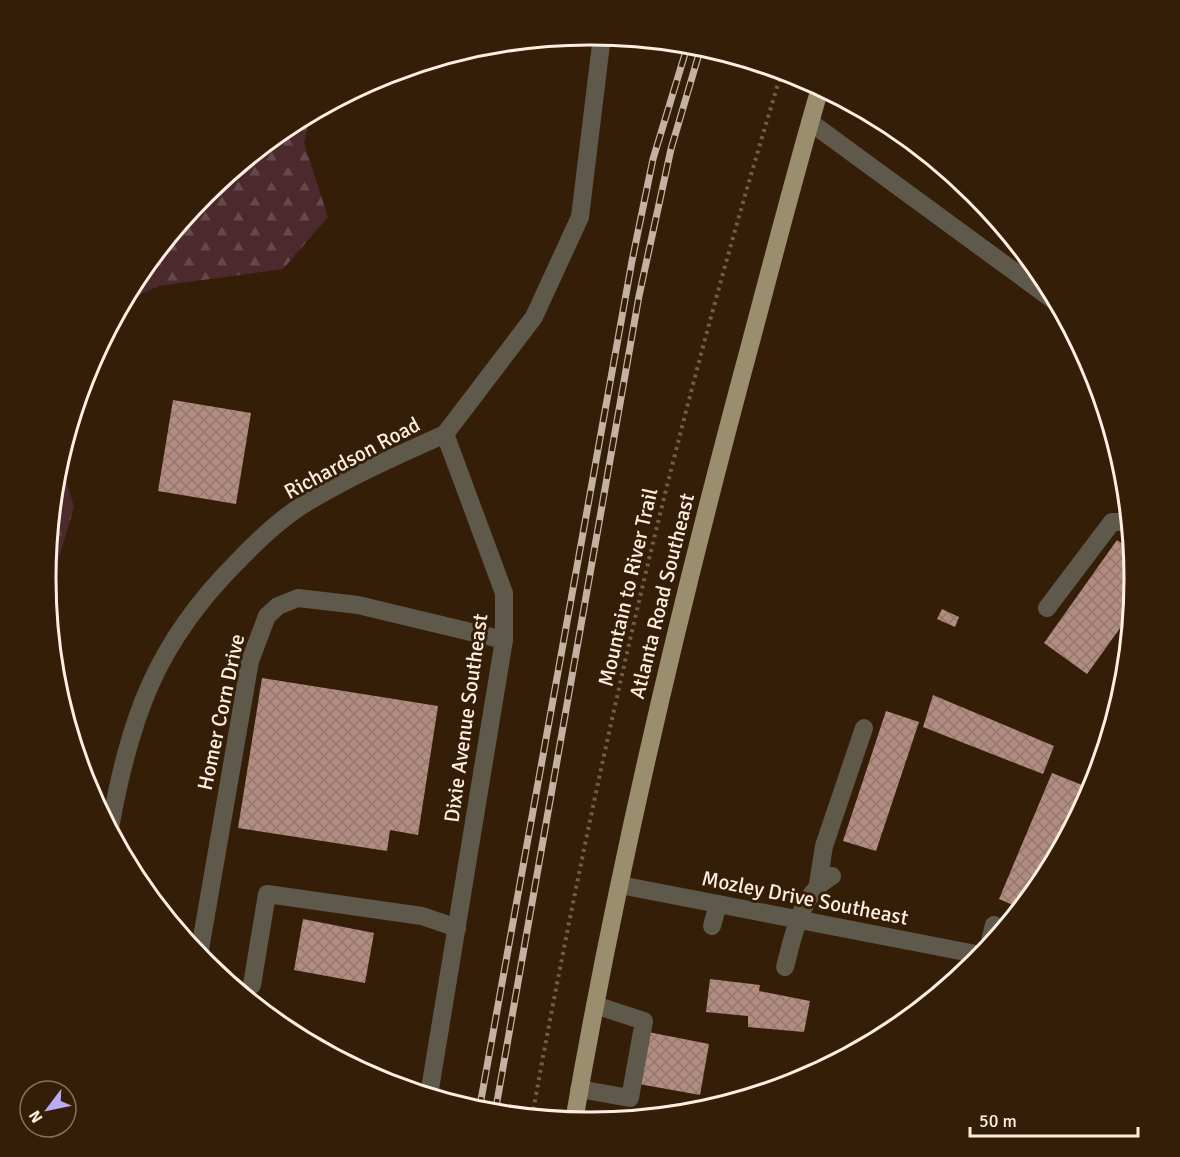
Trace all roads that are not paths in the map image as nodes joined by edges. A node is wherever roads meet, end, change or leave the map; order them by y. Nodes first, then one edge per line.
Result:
1 (601, 45) edge
2 (818, 96) edge
3 (810, 122) junction
4 (1038, 289) edge
5 (445, 434) junction
6 (1120, 522) edge
7 (1047, 608) dead end
8 (504, 640) junction
9 (864, 728) dead end
10 (113, 816) edge
11 (620, 885) junction
12 (718, 904) junction
13 (797, 919) junction
14 (993, 925) dead end
15 (712, 926) dead end
16 (457, 928) junction
17 (992, 928) edge
18 (201, 943) edge
19 (969, 954) edge
20 (785, 967) dead end
21 (252, 985) dead end
22 (595, 1005) junction
23 (430, 1087) edge
24 (579, 1089) junction
25 (575, 1112) edge

1 - 5 street
2 - 3 main road, Atlanta Road Southeast
3 - 4 street
3 - 11 main road, Atlanta Road Southeast
5 - 8 street, Dixie Avenue Southeast
5 - 10 street, Richardson Road
6 - 7 street
8 - 16 street, Dixie Avenue Southeast
8 - 18 street, Homer Corn Drive
9 - 13 street
11 - 12 street, Mozley Drive Southeast
11 - 22 main road, Atlanta Road Southeast
12 - 13 street, Mozley Drive Southeast
12 - 15 street
13 - 19 street, Mozley Drive Southeast
13 - 20 street
14 - 17 street
16 - 21 street
16 - 23 street, Dixie Avenue Southeast
22 - 24 main road, Atlanta Road Southeast
22 - 24 street
24 - 25 main road, Atlanta Road Southeast

